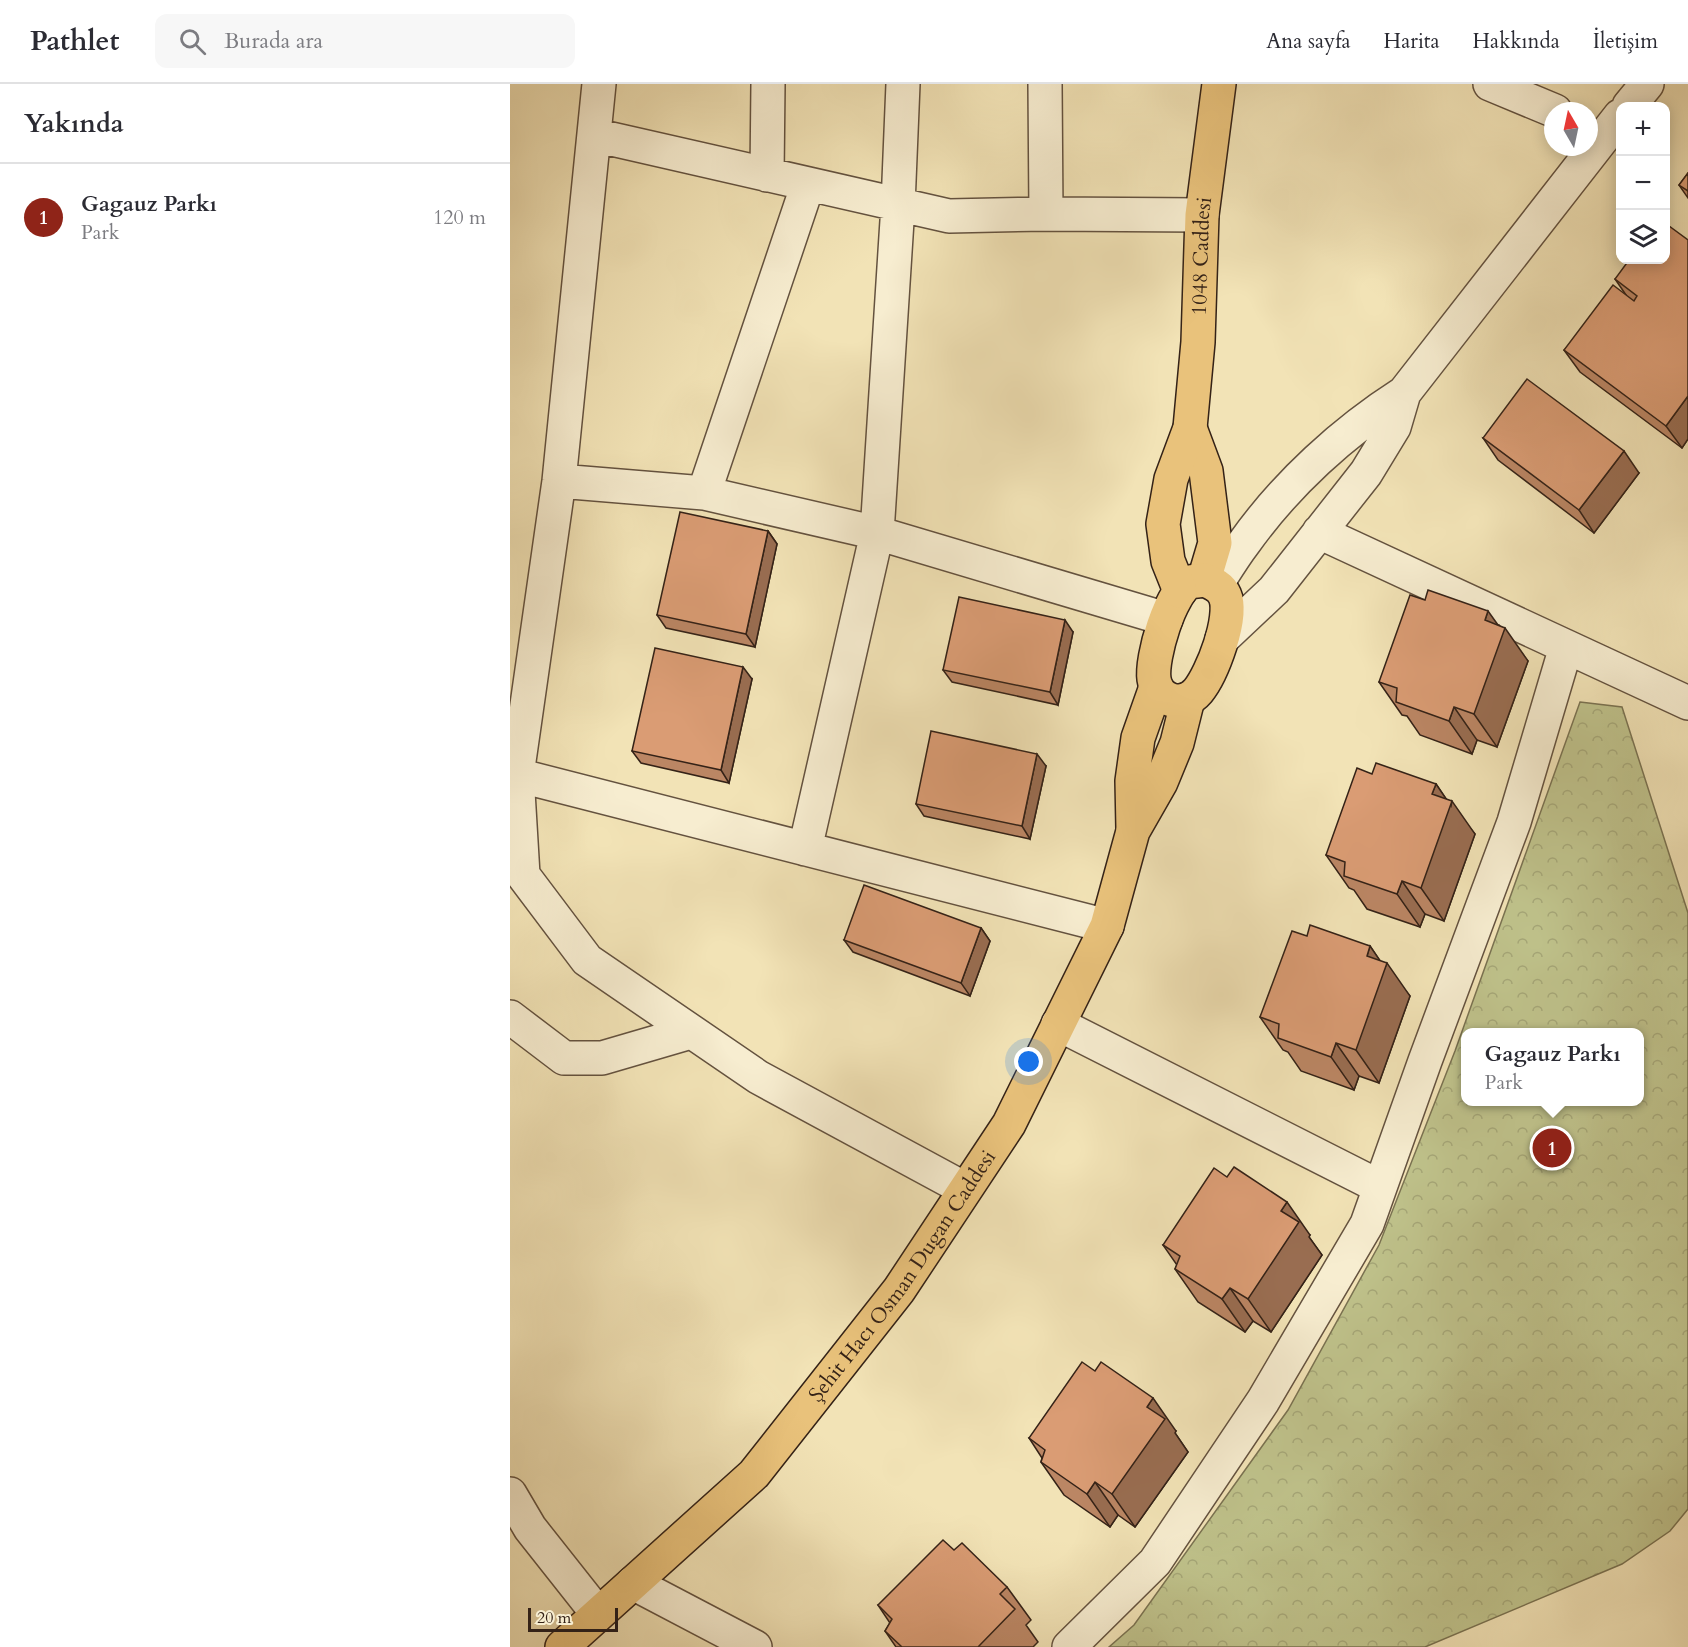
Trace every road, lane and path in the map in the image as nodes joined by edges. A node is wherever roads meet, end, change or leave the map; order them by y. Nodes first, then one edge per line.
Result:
1 (599, 84) edge
2 (768, 84) edge
3 (903, 84) edge
4 (1045, 84) edge
5 (1219, 84) edge
6 (1490, 84) edge
7 (1647, 84) edge
8 (1632, 102) edge
9 (1544, 106) edge
10 (1606, 125) edge
11 (594, 135) junction
12 (767, 175) junction
13 (808, 184) junction
14 (898, 205) junction
15 (1046, 214) junction
16 (1202, 215) junction
17 (1404, 393) junction
18 (1190, 428) junction
19 (559, 480) junction
20 (704, 493) junction
21 (877, 532) junction
22 (1319, 532) junction
23 (1191, 594) junction
24 (1222, 639) junction
25 (1566, 647) junction
26 (1156, 687) junction
27 (1188, 699) junction
28 (1688, 703) edge
29 (517, 775) junction
30 (1133, 831) junction
31 (805, 849) junction
32 (1107, 926) junction
33 (510, 1017) edge
34 (1058, 1024) junction
35 (692, 1032) junction
36 (1380, 1188) junction
37 (965, 1189) junction
38 (510, 1494) edge
39 (633, 1583) junction
40 (598, 1614) junction
41 (562, 1647) edge
42 (755, 1647) edge
43 (1070, 1647) edge

1 - 11 street
2 - 12 street
3 - 14 street
4 - 15 street
5 - 16 main road, 1048 Caddesi
6 - 9 street
7 - 8 street
10 - 17 street
11 - 12 street
11 - 19 street
12 - 13 street
13 - 14 street
13 - 20 street
14 - 15 street
14 - 21 street
15 - 16 street
16 - 18 main road, 1048 Caddesi
17 - 22 street
17 - 23 street
18 - 23 main road
18 - 23 main road
19 - 20 street
19 - 29 street
20 - 21 street
21 - 23 street
21 - 31 street
22 - 24 street
22 - 25 street
23 - 24 main road
23 - 26 main road
24 - 27 main road
25 - 28 street
25 - 36 street
26 - 27 main road
26 - 30 main road
27 - 30 main road
29 - 31 street
29 - 35 street
30 - 32 main road, Şehit Hacı Osman Dugan Caddesi
31 - 32 street
32 - 34 main road, Şehit Hacı Osman Dugan Caddesi
33 - 35 street
34 - 36 street
34 - 37 main road, Şehit Hacı Osman Dugan Caddesi
35 - 37 street
36 - 43 street
37 - 39 main road, Şehit Hacı Osman Dugan Caddesi
38 - 40 street
39 - 40 main road, Şehit Hacı Osman Dugan Caddesi
39 - 42 street
40 - 41 main road, Şehit Hacı Osman Dugan Caddesi

